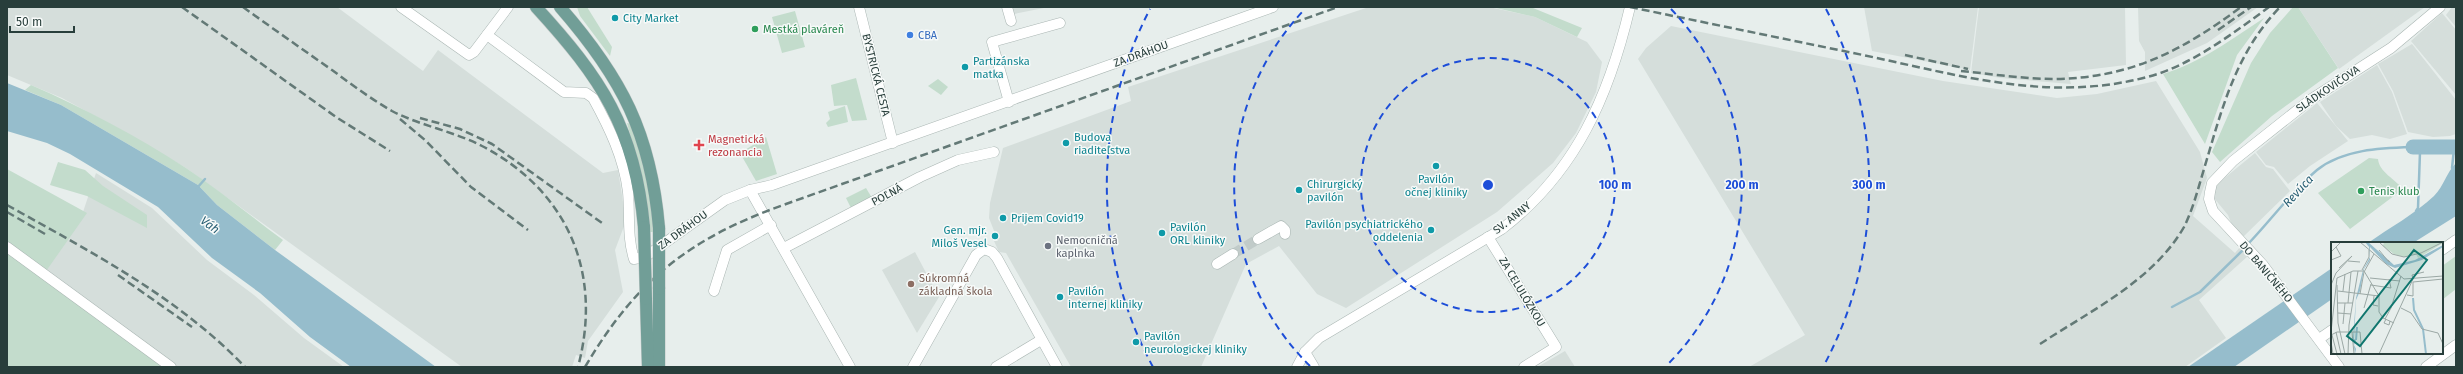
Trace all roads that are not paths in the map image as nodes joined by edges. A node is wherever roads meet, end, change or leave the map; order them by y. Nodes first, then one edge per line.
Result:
1 (401, 7) edge
2 (508, 7) edge
3 (536, 7) edge
4 (560, 7) edge
5 (572, 7) edge
6 (859, 7) edge
7 (1007, 7) edge
8 (1273, 7) edge
9 (1630, 7) edge
10 (2440, 7) edge
11 (1010, 19) dead end
12 (574, 22) junction
13 (1060, 22) dead end
14 (487, 35) junction
15 (1009, 102) junction
16 (893, 143) junction
17 (994, 152) dead end
18 (2219, 175) joint
19 (750, 190) junction
20 (771, 225) junction
21 (1285, 234) dead end
22 (1488, 237) junction
23 (1258, 239) tunnel mouth
24 (2456, 240) edge
25 (7, 247) edge
26 (784, 248) junction
27 (2443, 249) edge
28 (1233, 254) tunnel mouth
29 (1217, 264) dead end
30 (714, 291) dead end
31 (2331, 331) edge
32 (2319, 339) junction
33 (1041, 340) junction
34 (2456, 344) edge
35 (1305, 352) junction
36 (2443, 354) edge
37 (2443, 354) edge
38 (171, 367) edge
39 (648, 367) edge
40 (659, 367) edge
41 (850, 367) edge
42 (913, 367) edge
43 (996, 367) edge
44 (1057, 367) edge
45 (1297, 367) edge
46 (1314, 367) edge
47 (1524, 367) edge
48 (2340, 367) edge
49 (2426, 367) edge

1 - 14 street
2 - 14 street
3 - 39 main road, bridge
4 - 12 main road
5 - 12 main road
6 - 16 street, BYSTRICKÁ CESTA
7 - 11 street
8 - 15 street, ZA DRÁHOU
9 - 22 street, SV. ANNY
10 - 18 street, SLÁDKOVIČOVA
12 - 40 main road, bridge
13 - 15 street
14 - 19 street, ZA DRÁHOU
15 - 16 street, ZA DRÁHOU
16 - 19 street, ZA DRÁHOU
17 - 26 street, POĽNÁ
18 - 32 street, DO BANIČNÉHO
19 - 20 street
20 - 26 street
20 - 30 street
21 - 23 street
22 - 35 street, SV. ANNY
22 - 47 street, ZA CELULÓZKOU
24 - 27 street
25 - 38 street
26 - 41 street
28 - 29 street
31 - 32 street
32 - 48 street, DO BANIČNÉHO
33 - 42 street
33 - 43 street
33 - 44 street
34 - 36 street
35 - 45 street, SV. ANNY
35 - 46 street
37 - 49 street

